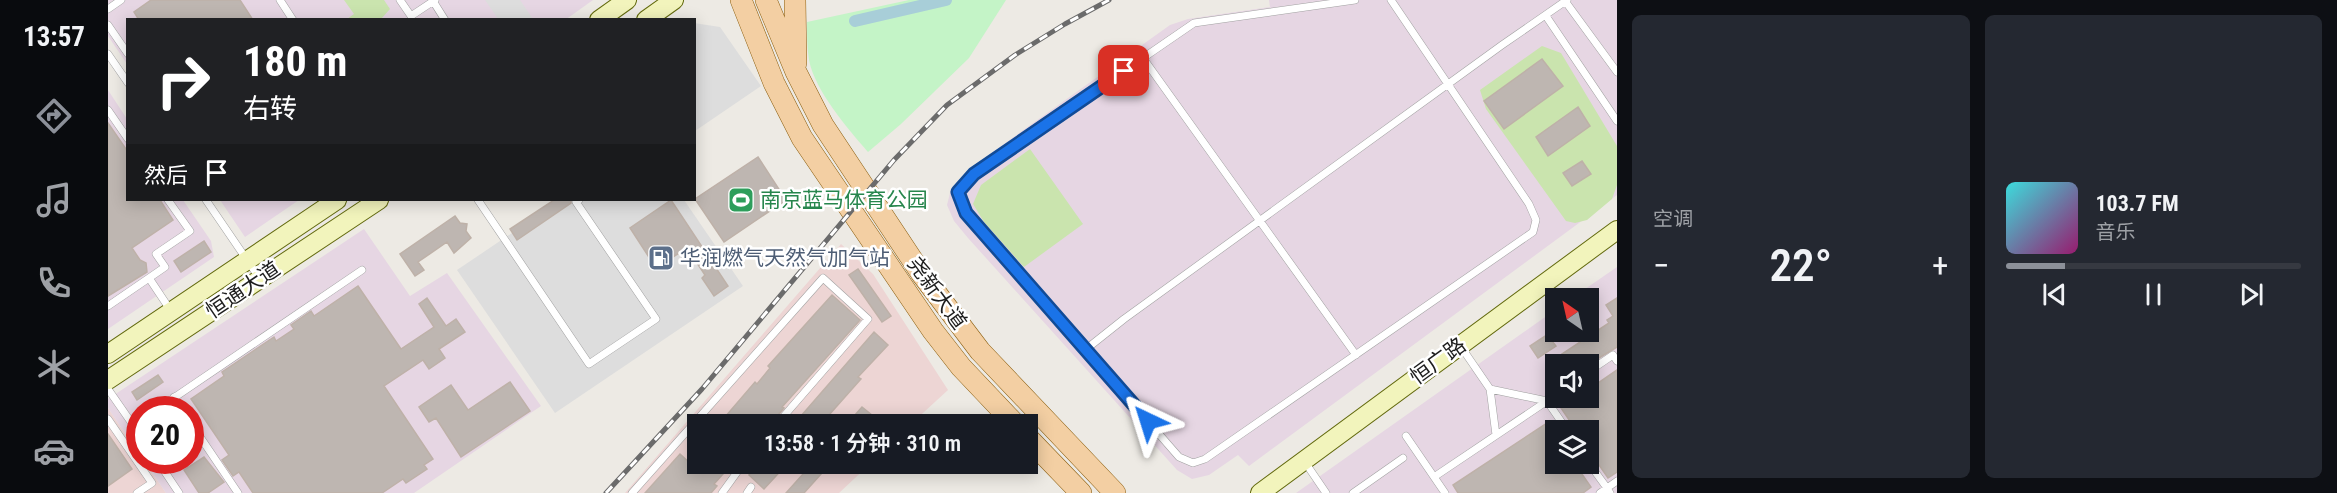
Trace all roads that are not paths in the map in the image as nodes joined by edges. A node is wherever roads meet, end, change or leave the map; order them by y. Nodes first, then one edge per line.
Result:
1 (121, 0) edge
2 (280, 0) edge
3 (400, 0) edge
4 (675, 0) edge
5 (741, 0) edge
6 (766, 0) edge
7 (795, 0) edge
8 (1355, 0) edge
9 (1391, 0) edge
10 (434, 1) edge
11 (623, 1) edge
12 (1566, 1) edge
13 (108, 9) edge
14 (1546, 16) junction
15 (292, 18) edge
16 (444, 18) edge
17 (602, 18) edge
18 (648, 18) edge
19 (108, 25) edge
20 (126, 51) edge
21 (108, 54) edge
22 (1143, 58) junction
23 (796, 72) junction
24 (1617, 72) edge
25 (126, 80) edge
26 (1448, 84) junction
27 (108, 110) edge
28 (1617, 121) edge
29 (126, 136) edge
30 (169, 201) edge
31 (207, 201) edge
32 (336, 201) edge
33 (377, 201) edge
34 (479, 201) edge
35 (576, 201) edge
36 (1260, 221) junction
37 (1617, 230) edge
38 (1617, 244) edge
39 (247, 261) junction
40 (362, 270) dead end
41 (149, 278) junction
42 (260, 279) junction
43 (108, 306) edge
44 (171, 311) junction
45 (1085, 350) junction
46 (108, 354) edge
47 (1466, 354) junction
48 (1356, 355) junction
49 (1617, 361) edge
50 (1599, 365) edge
51 (108, 380) edge
52 (108, 389) edge
53 (1490, 390) junction
54 (177, 396) edge
55 (1545, 401) edge
56 (1545, 402) edge
57 (126, 411) edge
58 (703, 414) edge
59 (786, 414) edge
60 (1006, 414) edge
61 (108, 419) edge
62 (687, 431) edge
63 (1496, 435) junction
64 (1406, 436) dead end
65 (204, 443) edge
66 (1038, 448) edge
67 (1403, 458) dead end
68 (1309, 468) junction
69 (166, 474) edge
70 (736, 474) edge
71 (1596, 474) edge
72 (1434, 477) junction
73 (1617, 481) edge
74 (1363, 486) junction
75 (1608, 491) edge
76 (137, 493) edge
77 (179, 493) edge
78 (238, 493) edge
79 (632, 493) edge
80 (722, 493) edge
81 (1081, 493) edge
82 (1115, 493) edge
83 (1260, 493) edge
84 (1275, 493) edge
85 (1326, 493) edge
86 (1353, 493) edge
87 (1368, 493) edge
88 (1445, 493) edge
89 (1600, 493) edge

1 - 13 lane
2 - 15 lane
3 - 10 lane
4 - 18 street
5 - 60 main road, 尧新大道
6 - 23 main road, 尧新大道
7 - 23 main road
8 - 22 lane
9 - 26 lane
10 - 16 lane
11 - 17 street
12 - 14 lane
12 - 24 lane
14 - 26 lane
14 - 28 lane
19 - 20 lane
21 - 25 lane
22 - 36 lane
22 - 45 lane
23 - 82 main road, 尧新大道
26 - 36 lane
26 - 48 lane
27 - 29 lane
30 - 41 lane
31 - 39 lane
32 - 39 street, 恒通大道
33 - 42 street, 恒通大道
34 - 35 lane
36 - 45 lane
36 - 48 lane
37 - 83 street, 恒广路
38 - 47 street, 恒广路
39 - 42 lane
39 - 44 street, 恒通大道
40 - 54 lane
41 - 43 lane
41 - 44 lane
42 - 51 street, 恒通大道
44 - 46 street, 恒通大道
45 - 48 lane
47 - 53 lane
47 - 68 street, 恒广路
49 - 50 lane
52 - 57 lane
53 - 55 lane
53 - 63 lane
56 - 63 lane
58 - 59 lane
61 - 76 lane
62 - 79 lane
63 - 72 lane
64 - 72 lane
65 - 78 lane
66 - 81 main road
67 - 74 lane
68 - 84 street, 恒广路
68 - 85 lane
69 - 77 lane
70 - 80 lane
71 - 75 lane
72 - 88 lane
73 - 75 lane
74 - 86 lane
74 - 87 lane
75 - 89 lane

